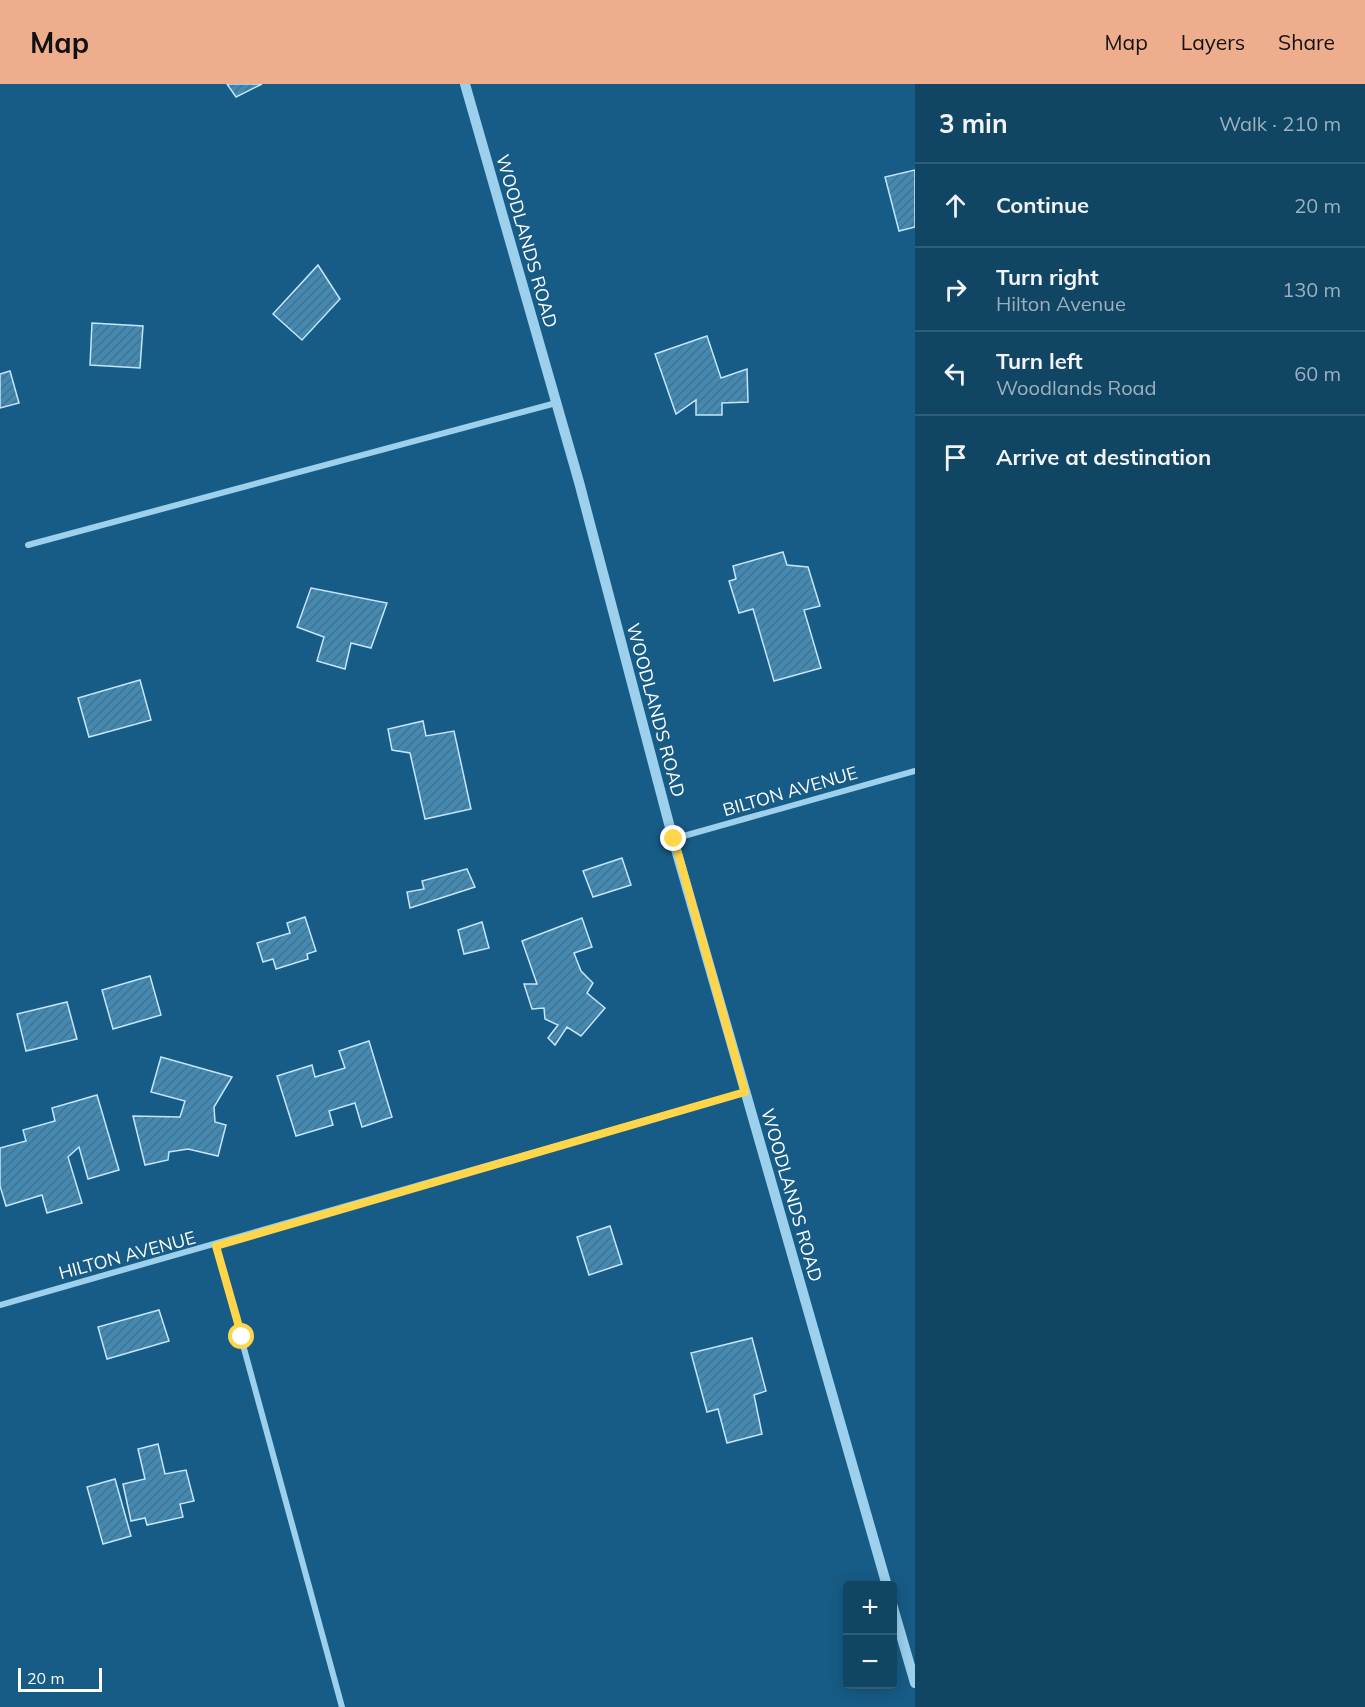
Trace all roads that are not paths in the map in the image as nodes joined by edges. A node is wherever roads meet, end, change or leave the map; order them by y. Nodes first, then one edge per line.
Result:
1 (465, 84) edge
2 (556, 403) junction
3 (28, 545) dead end
4 (915, 771) edge
5 (674, 839) junction
6 (745, 1092) junction
7 (216, 1246) junction
8 (0, 1305) edge
9 (886, 1581) edge
10 (897, 1620) edge
11 (913, 1670) edge
12 (915, 1683) edge
13 (342, 1707) edge

1 - 2 street, WOODLANDS ROAD
2 - 3 street
2 - 5 street, WOODLANDS ROAD
4 - 5 street, BILTON AVENUE
5 - 6 street, WOODLANDS ROAD
6 - 7 street, HILTON AVENUE
6 - 9 street, WOODLANDS ROAD
7 - 8 street, HILTON AVENUE
7 - 13 street
10 - 11 street
11 - 12 street

